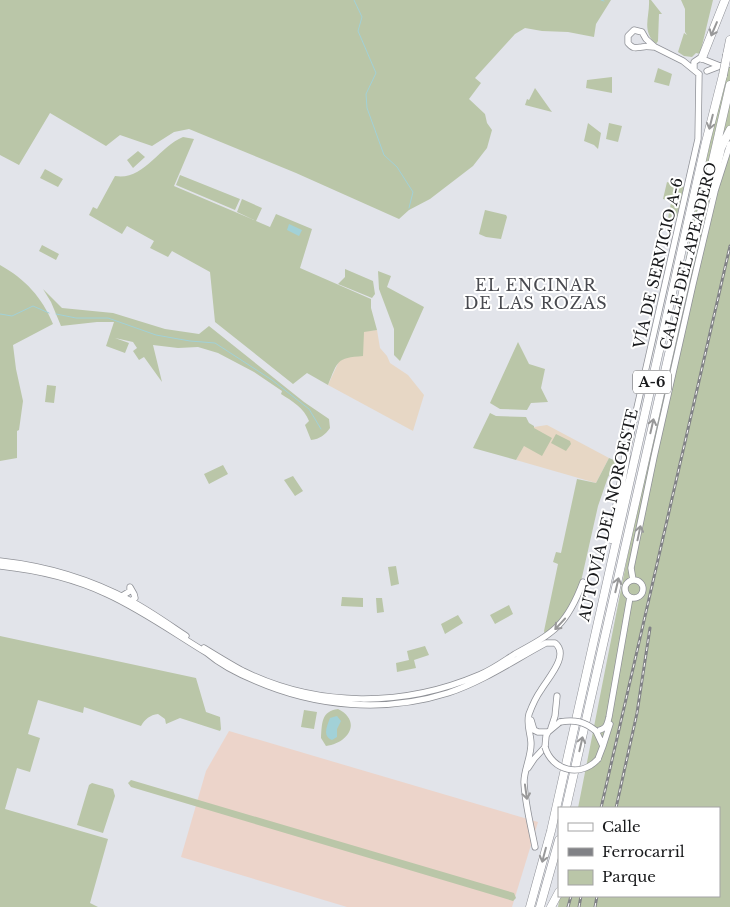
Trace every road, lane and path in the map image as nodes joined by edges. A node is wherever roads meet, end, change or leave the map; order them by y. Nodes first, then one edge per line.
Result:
1 (725, 0) edge
2 (646, 39) junction
3 (730, 40) edge
4 (642, 46) junction
5 (655, 47) junction
6 (705, 60) junction
7 (730, 64) edge
8 (720, 66) junction
9 (695, 68) junction
10 (708, 72) junction
11 (730, 85) edge
12 (730, 130) edge
13 (730, 144) edge
14 (685, 278) junction
15 (626, 456) joint
16 (0, 561) edge
17 (0, 566) edge
18 (633, 580) junction
19 (583, 582) dead end
20 (132, 592) junction
21 (122, 596) junction
22 (632, 597) junction
23 (128, 602) junction
24 (149, 612) junction
25 (537, 642) junction
26 (517, 657) junction
27 (583, 689) junction
28 (557, 696) dead end
29 (534, 702) junction
30 (550, 730) junction
31 (596, 731) junction
32 (545, 744) junction
33 (603, 746) junction
34 (525, 775) junction
35 (566, 807) edge
36 (558, 844) edge
37 (535, 847) dead end
38 (558, 894) edge
39 (530, 907) edge
40 (540, 907) edge
41 (551, 907) edge

1 -> 6 highway
2 - 4 street
2 - 4 street
2 - 5 street
3 -> 27 highway, AUTOVÍA DEL NOROESTE / A-6, bridge
4 - 5 street
5 - 9 street
6 - 8 street
6 - 9 street
6 - 10 street
7 - 8 street
8 - 10 street
9 - 10 street
9 - 15 street, VÍA DE SERVICIO A-6
11 - 14 highway, AUTOVÍA DEL NOROESTE / A-6
12 - 14 highway
18 -> 13 street, CALLE DEL APEADERO
35 -> 14 highway, AUTOVÍA DEL NOROESTE / A-6
15 - 27 highway
16 - 21 street
17 - 23 street
18 - 22 street
18 - 22 street
19 -> 25 street
20 - 21 street
20 - 23 street
20 - 24 street
21 - 23 street
22 - 31 street
22 - 33 street
23 - 24 street
23 - 26 street
24 - 26 street
25 - 26 street
25 - 30 street
26 - 29 street
27 -> 39 highway, AUTOVÍA DEL NOROESTE / A-6
28 - 30 street
29 - 32 street
29 - 34 street
30 - 31 street, bridge
30 - 32 street
31 - 33 street
32 - 33 street, bridge
32 - 34 street
34 -> 37 street
36 - 40 highway
38 - 41 highway

